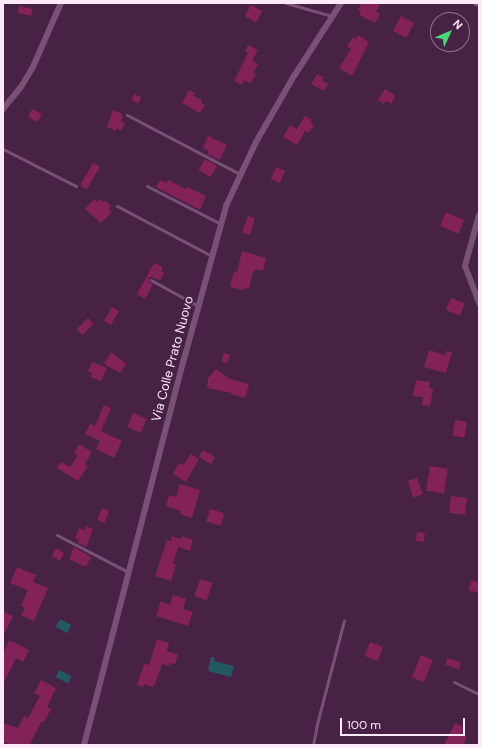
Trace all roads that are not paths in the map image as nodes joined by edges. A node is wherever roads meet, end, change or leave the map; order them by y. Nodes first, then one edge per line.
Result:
1 (61, 3) edge
2 (286, 3) edge
3 (341, 3) edge
4 (476, 3) edge
5 (479, 4) edge
6 (333, 16) junction
7 (3, 109) edge
8 (127, 115) dead end
9 (3, 149) edge
10 (240, 174) junction
11 (76, 186) dead end
12 (147, 186) dead end
13 (117, 206) dead end
14 (479, 215) edge
15 (221, 224) junction
16 (212, 256) junction
17 (151, 280) dead end
18 (479, 303) edge
19 (198, 306) junction
20 (57, 535) dead end
21 (129, 573) junction
22 (344, 620) dead end
23 (454, 682) dead end
24 (479, 694) edge
25 (84, 745) edge
26 (313, 745) edge

1 - 7 street
2 - 6 lane
3 - 6 street, Via Colle Prato Nuovo
4 - 5 street
6 - 10 street, Via Colle Prato Nuovo
8 - 10 lane
9 - 11 lane
10 - 15 street, Via Colle Prato Nuovo
12 - 15 lane
13 - 16 lane
14 - 18 street
15 - 16 street, Via Colle Prato Nuovo
16 - 19 street, Via Colle Prato Nuovo
17 - 19 lane
19 - 21 street, Via Colle Prato Nuovo
20 - 21 lane
21 - 25 street, Via Colle Prato Nuovo
22 - 26 lane
23 - 24 lane

